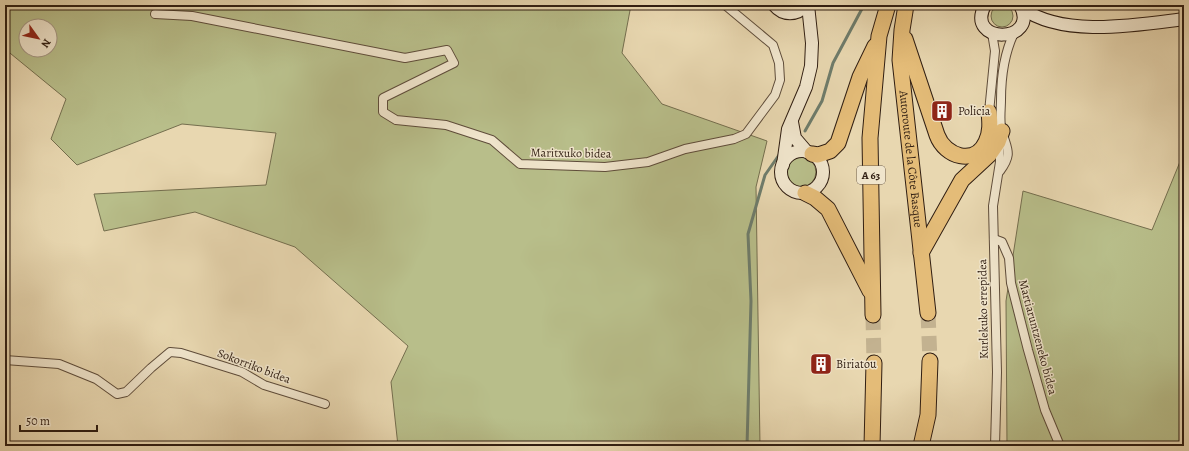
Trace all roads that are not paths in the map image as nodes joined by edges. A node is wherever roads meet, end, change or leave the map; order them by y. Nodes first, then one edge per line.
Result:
1 (725, 5) edge
2 (807, 5) edge
3 (888, 5) edge
4 (906, 5) edge
5 (773, 6) edge
6 (1021, 6) edge
7 (982, 8) edge
8 (154, 14) dead end
9 (792, 14) junction
10 (1184, 19) edge
11 (1046, 21) junction
12 (902, 30) junction
13 (1017, 30) junction
14 (811, 32) junction
15 (992, 33) junction
16 (879, 36) junction
17 (989, 112) junction
18 (792, 118) junction
19 (1000, 135) junction
20 (810, 153) junction
21 (782, 165) junction
22 (805, 193) junction
23 (994, 239) junction
24 (921, 253) junction
25 (872, 295) junction
26 (928, 313) tunnel mouth
27 (873, 315) tunnel mouth
28 (5, 360) edge
29 (930, 361) tunnel mouth
30 (874, 363) tunnel mouth
31 (325, 404) dead end
32 (872, 446) edge
33 (920, 446) edge
34 (995, 446) edge
35 (1060, 446) edge

1 - 8 street, Maritxuko bidea
2 - 9 street
2 - 14 street
3 - 16 highway, A 63
4 - 12 highway, Autoroute de la Côte Basque
5 - 9 street
6 - 11 street
6 - 13 street
7 - 15 street
9 - 14 street
10 - 11 street
11 - 13 street
12 - 17 highway
12 - 24 highway, Autoroute de la Côte Basque
13 - 15 street
13 - 19 street
14 - 18 street
15 - 17 street
16 - 20 highway
16 - 25 highway, A 63
17 - 19 street
18 - 20 street
18 - 21 street
19 - 23 street, Kurlekuko errepidea
19 - 24 highway
20 - 21 street
20 - 22 street
21 - 22 street
22 - 25 highway
23 - 34 street, Kurlekuko errepidea
23 - 35 street, Martiaruntzeneko bidea
24 - 26 highway, Autoroute de la Côte Basque
25 - 27 highway, A 63
28 - 31 street, Sokorriko bidea
29 - 33 highway
30 - 32 highway

